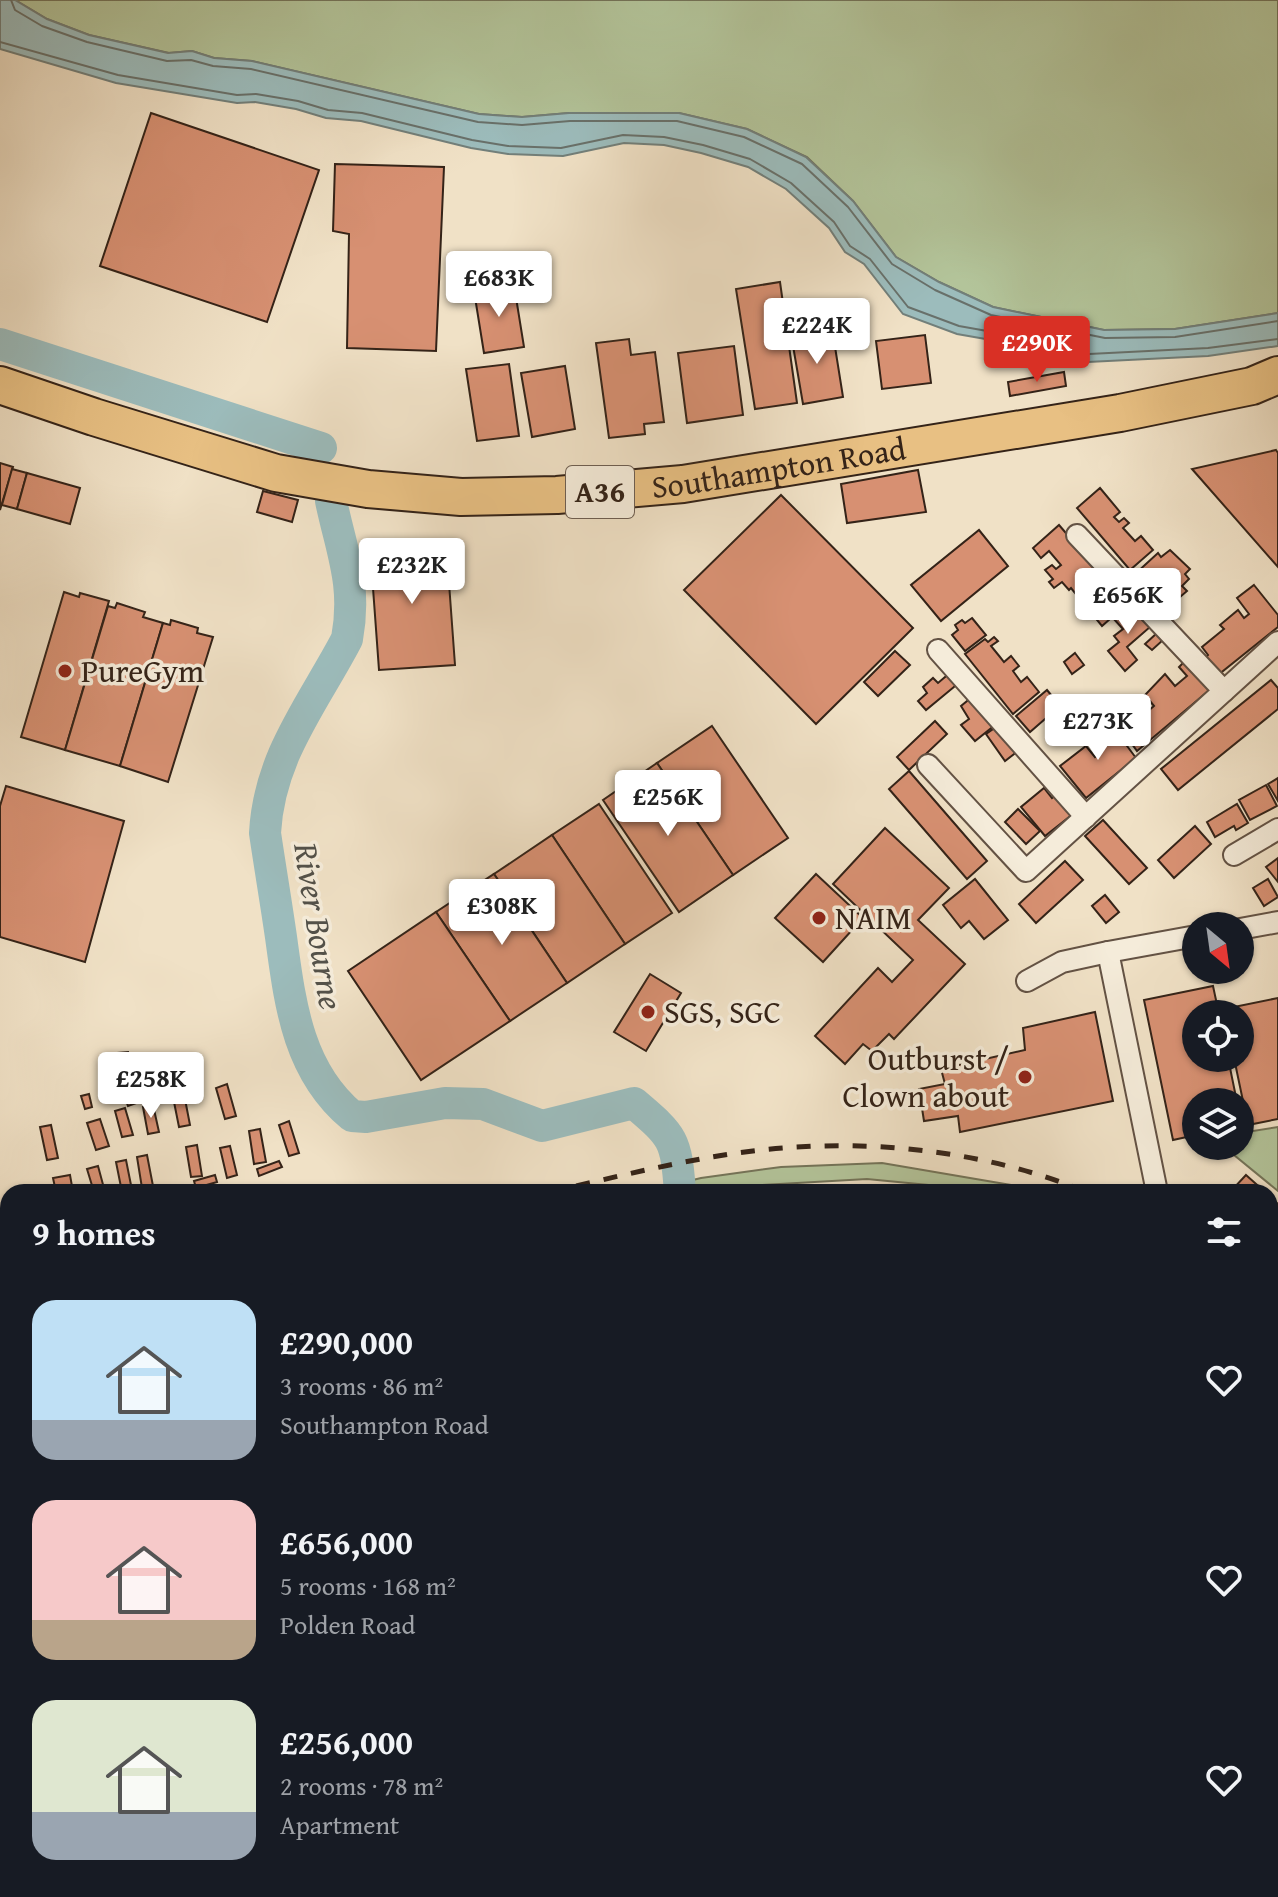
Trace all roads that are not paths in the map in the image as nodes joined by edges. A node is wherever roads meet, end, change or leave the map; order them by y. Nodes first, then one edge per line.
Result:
1 (1278, 368) edge
2 (0, 369) edge
3 (1278, 375) edge
4 (0, 385) edge
5 (1077, 535) dead end
6 (1278, 642) edge
7 (938, 650) dead end
8 (1224, 691) junction
9 (928, 765) dead end
10 (1086, 817) junction
11 (1278, 829) edge
12 (1234, 855) dead end
13 (1278, 922) edge
14 (1254, 926) edge
15 (1182, 939) edge
16 (1108, 952) junction
17 (1027, 981) dead end
18 (1155, 1184) edge

1 - 2 highway, Southampton Road / A36
3 - 4 highway, Southampton Road / A36
5 - 8 street
6 - 8 street
7 - 10 street
8 - 10 street
9 - 10 street
11 - 12 street
13 - 14 street
15 - 16 street
16 - 17 street
16 - 18 street

